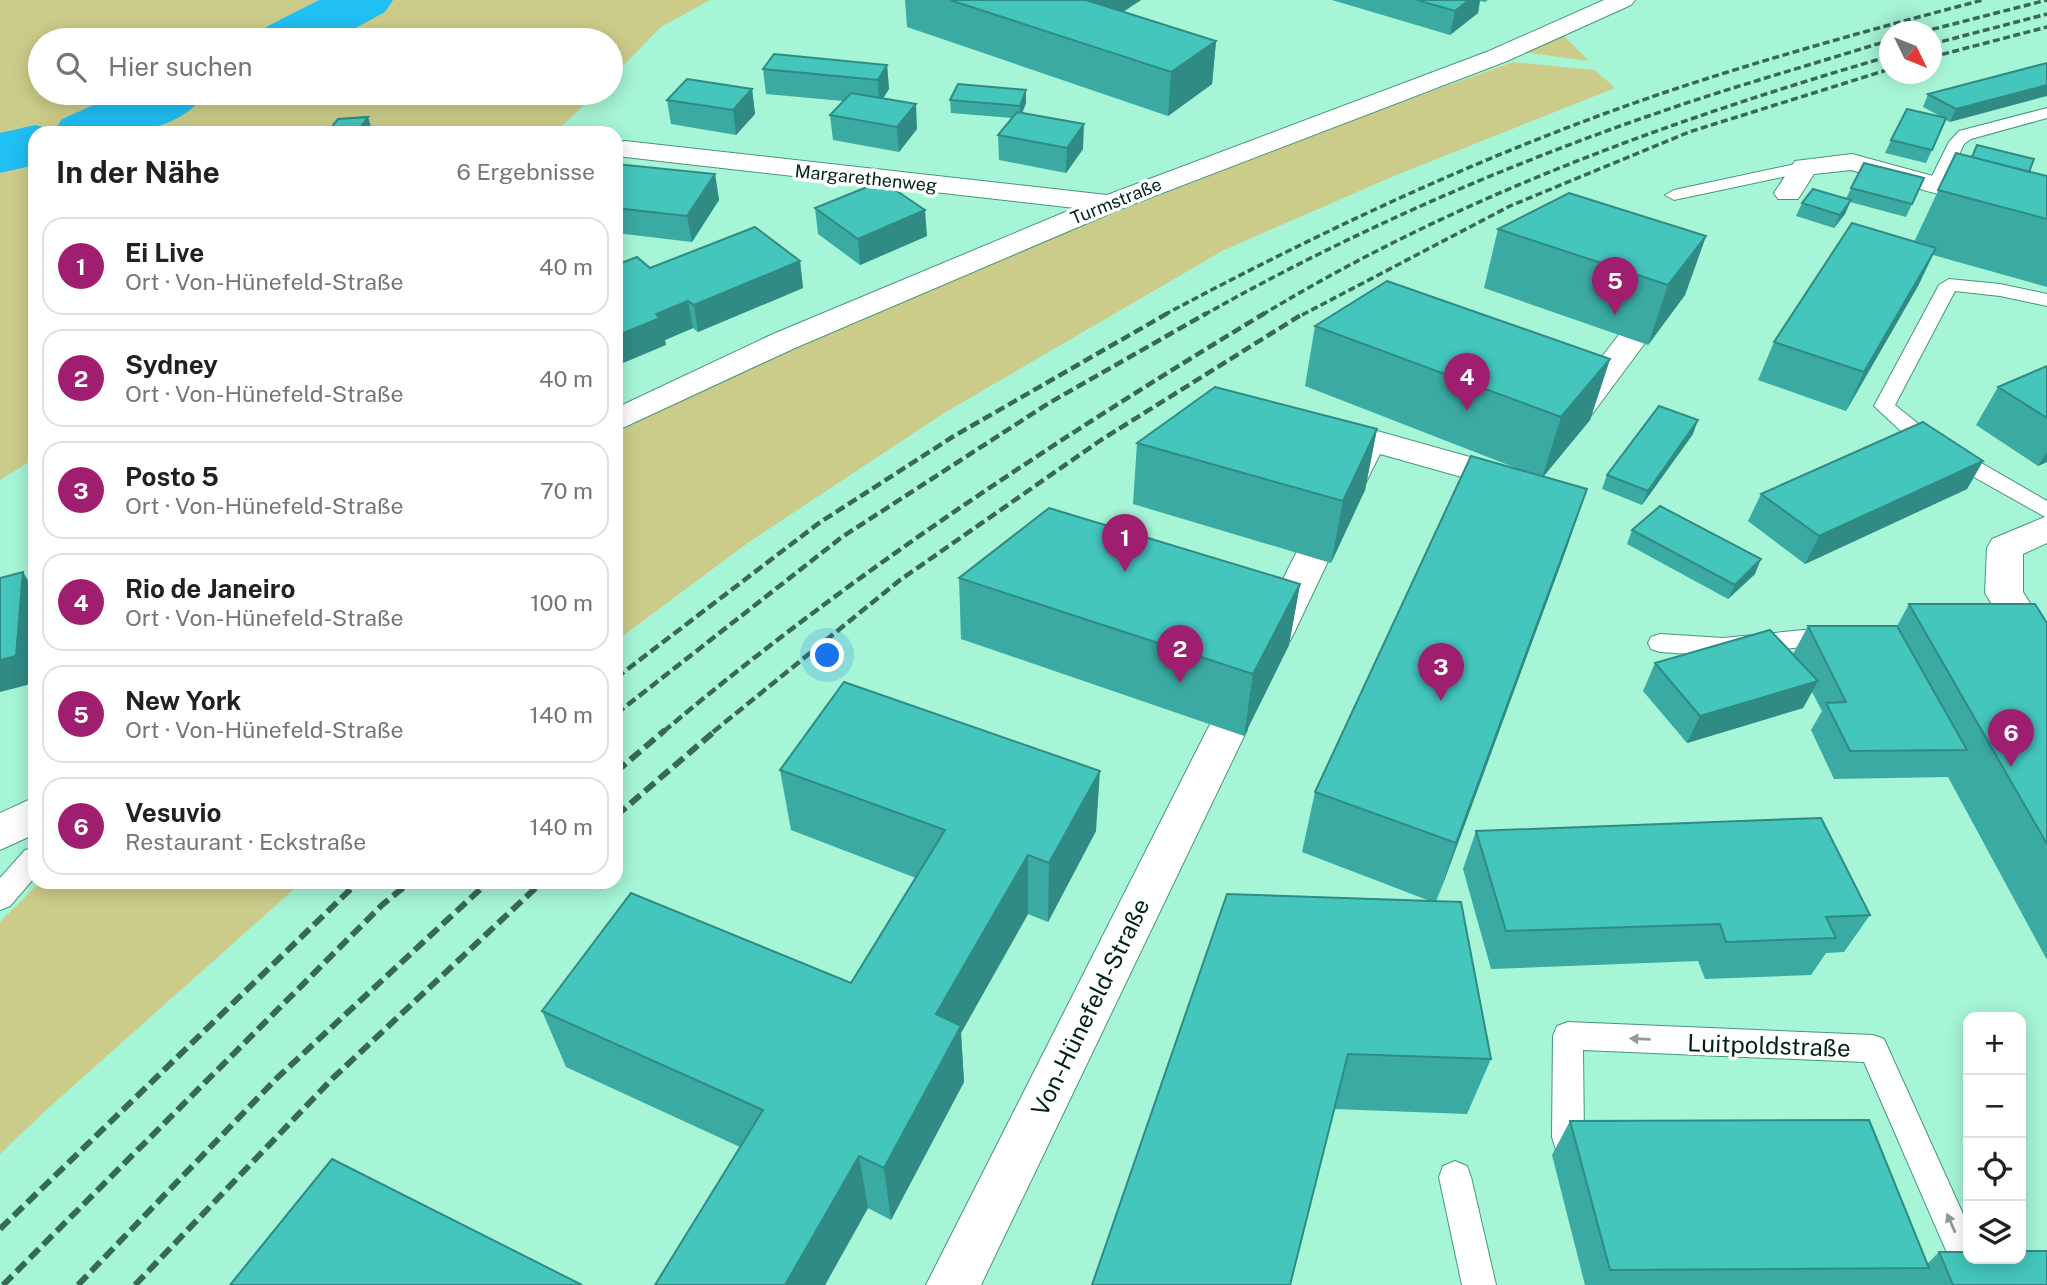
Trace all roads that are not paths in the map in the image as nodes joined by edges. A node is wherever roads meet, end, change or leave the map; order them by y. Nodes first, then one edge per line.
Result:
1 (1623, 0) edge
2 (2047, 113) edge
3 (625, 149) dead end
4 (1805, 167) junction
5 (1936, 186) junction
6 (1788, 193) dead end
7 (1674, 195) dead end
8 (1108, 204) junction
9 (2047, 216) edge
10 (2047, 300) edge
11 (1632, 339) dead end
12 (1575, 414) edge
13 (623, 418) edge
14 (1528, 473) edge
15 (1348, 485) edge
16 (2047, 511) edge
17 (2047, 528) edge
18 (1312, 557) dead end
19 (1854, 635) edge
20 (1272, 639) edge
21 (1660, 643) dead end
22 (2047, 662) edge
23 (1227, 730) dead end
24 (28, 818) edge
25 (0, 834) edge
26 (28, 866) edge
27 (0, 898) edge
28 (1572, 1154) edge
29 (1455, 1177) dead end
30 (953, 1285) edge
31 (1479, 1285) edge
32 (1978, 1285) edge

1 - 8 street, Turmstraße
2 - 5 lane
3 - 8 street, Margarethenweg
4 - 5 street
4 - 6 street
4 - 7 lane
5 - 9 street
8 - 13 street, Turmstraße
10 - 16 lane
11 - 12 street
14 - 15 street
17 - 22 street
18 - 20 street
19 - 21 lane
23 - 30 street, Von-Hünefeld-Straße
24 - 25 street
26 - 27 lane
32 -> 28 lane, Luitpoldstraße
29 - 31 lane

